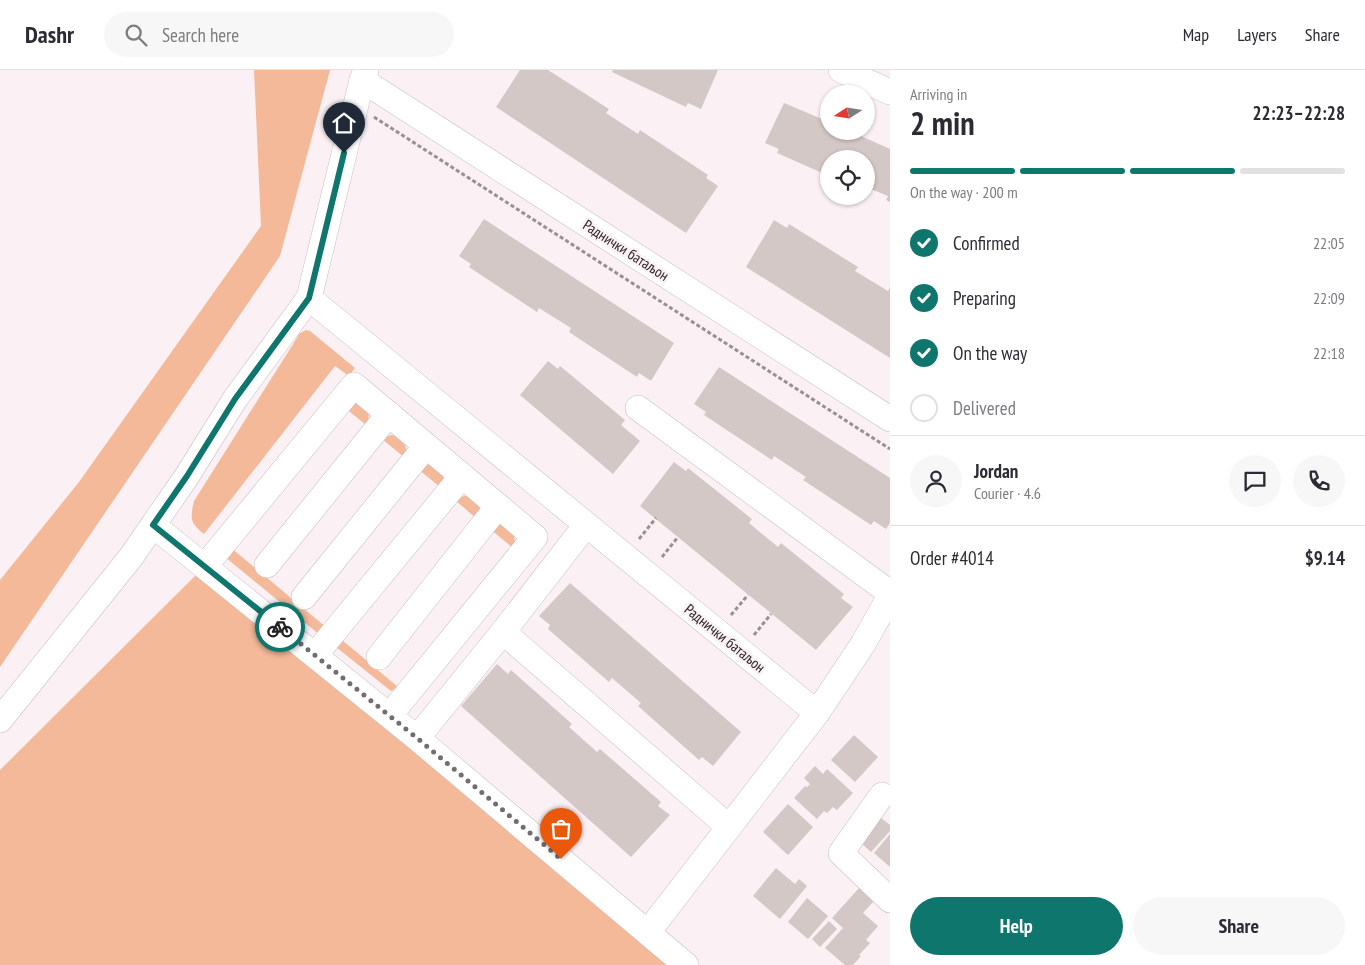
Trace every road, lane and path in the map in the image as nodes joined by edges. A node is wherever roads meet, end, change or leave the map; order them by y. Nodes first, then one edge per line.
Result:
1 (842, 70) edge
2 (364, 75) edge
3 (890, 92) edge
4 (369, 113) dead end
5 (309, 298) junction
6 (638, 408) dead end
7 (388, 414) junction
8 (890, 419) edge
9 (426, 446) junction
10 (890, 449) edge
11 (462, 476) junction
12 (498, 506) junction
13 (656, 518) dead end
14 (586, 524) junction
15 (153, 525) junction
16 (678, 537) dead end
17 (636, 544) dead end
18 (658, 562) dead end
19 (267, 564) dead end
20 (204, 566) junction
21 (890, 594) edge
22 (748, 595) dead end
23 (304, 597) dead end
24 (772, 614) dead end
25 (728, 620) dead end
26 (503, 632) junction
27 (750, 639) dead end
28 (315, 656) junction
29 (378, 657) dead end
30 (817, 713) junction
31 (390, 715) junction
32 (0, 720) edge
33 (417, 738) junction
34 (882, 795) dead end
35 (729, 827) junction
36 (890, 900) edge
37 (648, 932) junction
38 (686, 965) edge

1 - 3 street
2 - 5 street
2 - 8 street, Раднички батаљон
4 - 10 path
5 - 14 street, Раднички батаљон
5 - 15 street
6 - 21 street
7 - 9 street
7 - 19 street
7 - 20 street
9 - 11 street
9 - 23 street
11 - 12 street
11 - 28 street
12 - 29 street
12 - 31 street
13 - 17 path
14 - 26 street
14 - 30 street, Раднички батаљон
15 - 20 street
15 - 32 street
16 - 18 path
20 - 28 street
21 - 30 street
22 - 25 path
24 - 27 path
26 - 33 street
26 - 35 street
28 - 31 street
30 - 35 street
31 - 33 street
33 - 37 street
34 - 36 street
35 - 37 street
37 - 38 street

